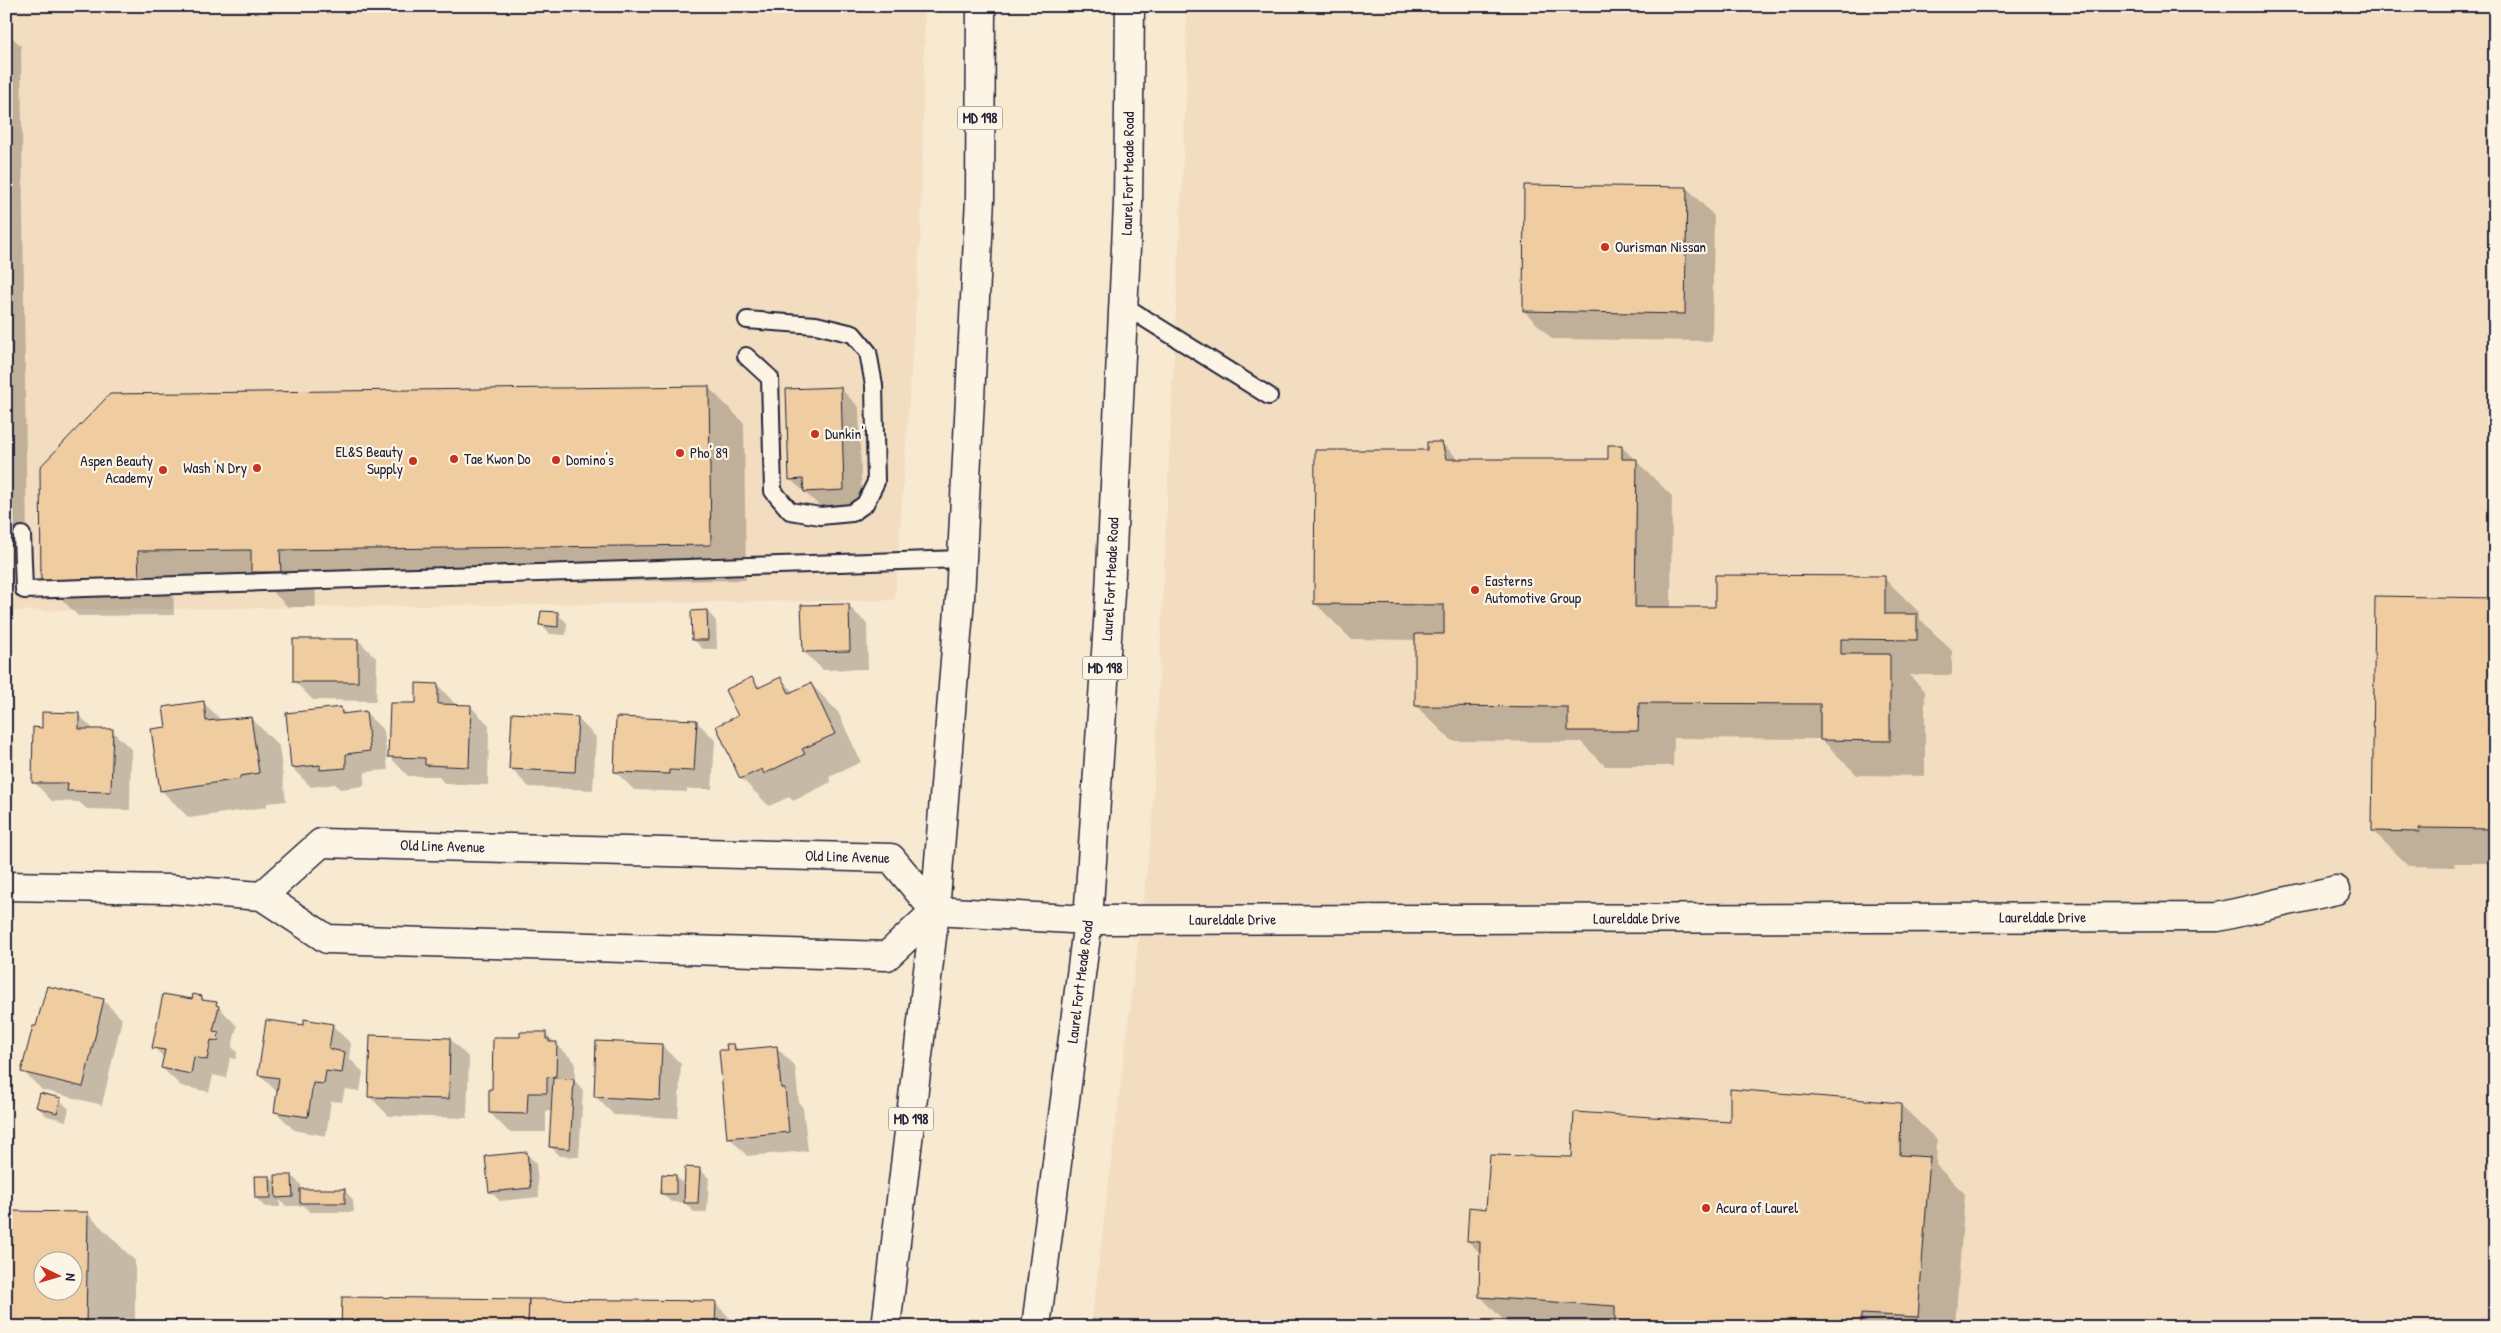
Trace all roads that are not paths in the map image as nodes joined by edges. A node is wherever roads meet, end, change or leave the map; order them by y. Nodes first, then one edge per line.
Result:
1 (981, 6) edge
2 (1130, 6) edge
3 (1123, 305) junction
4 (747, 320) dead end
5 (746, 356) dead end
6 (1269, 396) dead end
7 (22, 535) dead end
8 (962, 559) junction
9 (6, 886) edge
10 (2336, 890) dead end
11 (262, 896) junction
12 (935, 911) junction
13 (1088, 920) junction
14 (886, 1327) edge
15 (1036, 1327) edge

1 - 8 street, MD 198
2 - 3 street, Laurel Fort Meade Road / MD 198
3 - 6 lane
3 - 13 street, Laurel Fort Meade Road / MD 198
4 - 5 lane
7 - 8 lane
8 - 12 street, MD 198
9 - 11 street
10 - 13 street, Laureldale Drive
11 - 12 street
11 - 12 street, Old Line Avenue
12 - 13 street, Laureldale Drive
12 - 14 street, MD 198
13 - 15 street, Laurel Fort Meade Road / MD 198

